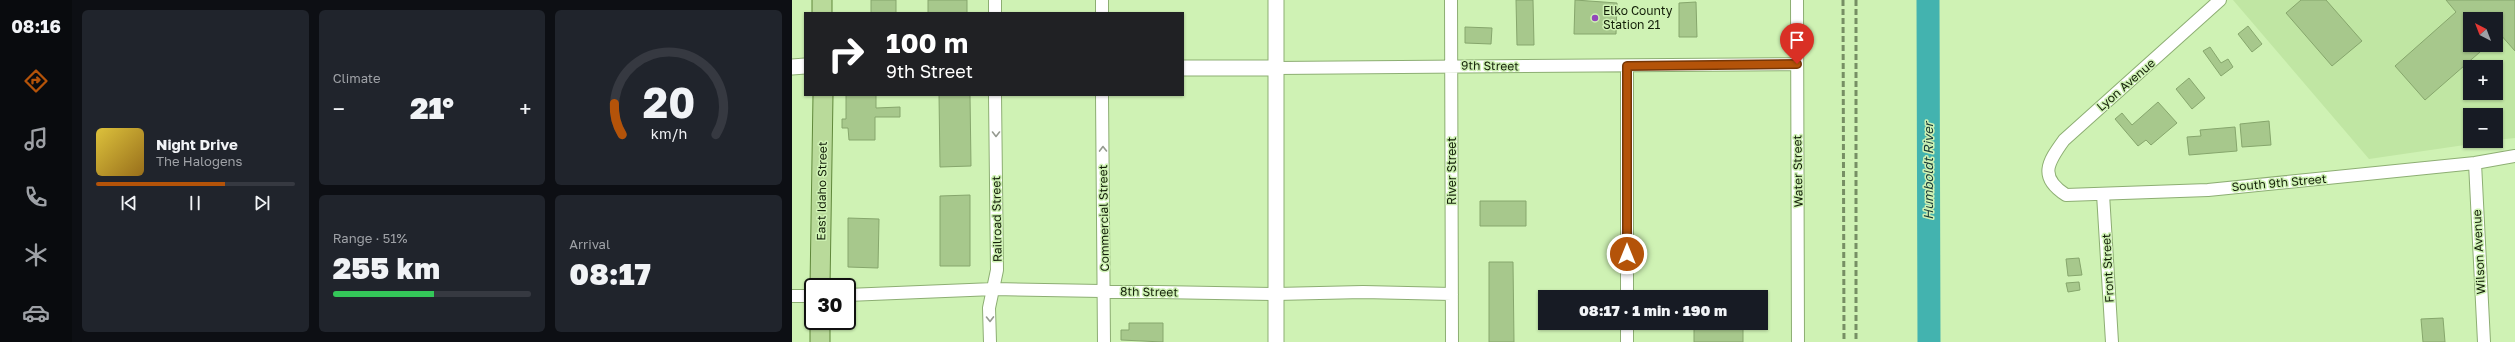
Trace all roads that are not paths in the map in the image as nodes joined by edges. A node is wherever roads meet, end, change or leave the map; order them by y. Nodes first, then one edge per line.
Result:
1 (822, 0) edge
2 (995, 0) edge
3 (1102, 0) edge
4 (1276, 0) edge
5 (1451, 0) edge
6 (1797, 0) edge
7 (2220, 0) edge
8 (822, 12) edge
9 (995, 12) edge
10 (1102, 12) edge
11 (1797, 64) junction
12 (1452, 65) junction
13 (792, 66) edge
14 (804, 66) edge
15 (1627, 66) junction
16 (1184, 68) edge
17 (1276, 68) junction
18 (823, 96) edge
19 (995, 96) edge
20 (1102, 96) edge
21 (2515, 156) edge
22 (2475, 163) junction
23 (2049, 179) joint
24 (2103, 194) junction
25 (820, 278) edge
26 (994, 290) junction
27 (1627, 290) edge
28 (1105, 292) junction
29 (1276, 294) junction
30 (1452, 294) junction
31 (856, 295) edge
32 (792, 296) edge
33 (804, 296) edge
34 (820, 330) edge
35 (1627, 330) edge
36 (820, 342) edge
37 (990, 342) edge
38 (1104, 342) edge
39 (1276, 342) edge
40 (1452, 342) edge
41 (1627, 342) edge
42 (1798, 342) edge
43 (2112, 342) edge
44 (2484, 342) edge

1 - 8 main road
2 - 9 street
3 - 10 street
4 - 17 street
5 - 12 street, River Street
6 - 11 street, Water Street
7 - 23 street, Lyon Avenue
11 - 15 street, 9th Street
11 - 42 street, Water Street
12 - 15 street, 9th Street
12 - 17 street, 9th Street
12 - 30 street, River Street
13 - 14 street
15 - 27 street
16 - 17 street, 9th Street
17 - 29 street
18 - 25 main road, East Idaho Street
19 -> 26 street, Railroad Street
28 -> 20 street, Commercial Street
21 - 22 street, South 9th Street
22 - 24 street, South 9th Street
22 - 44 street, Wilson Avenue
23 - 24 street, South 9th Street
24 - 43 street, Front Street
26 - 28 street, 8th Street
26 - 31 street, 8th Street
26 -> 37 street, Railroad Street
28 - 29 street, 8th Street
28 - 38 street, Commercial Street
29 - 30 street, 8th Street
29 - 39 street
30 - 40 street, River Street
32 - 33 street
34 - 36 main road
35 - 41 street

